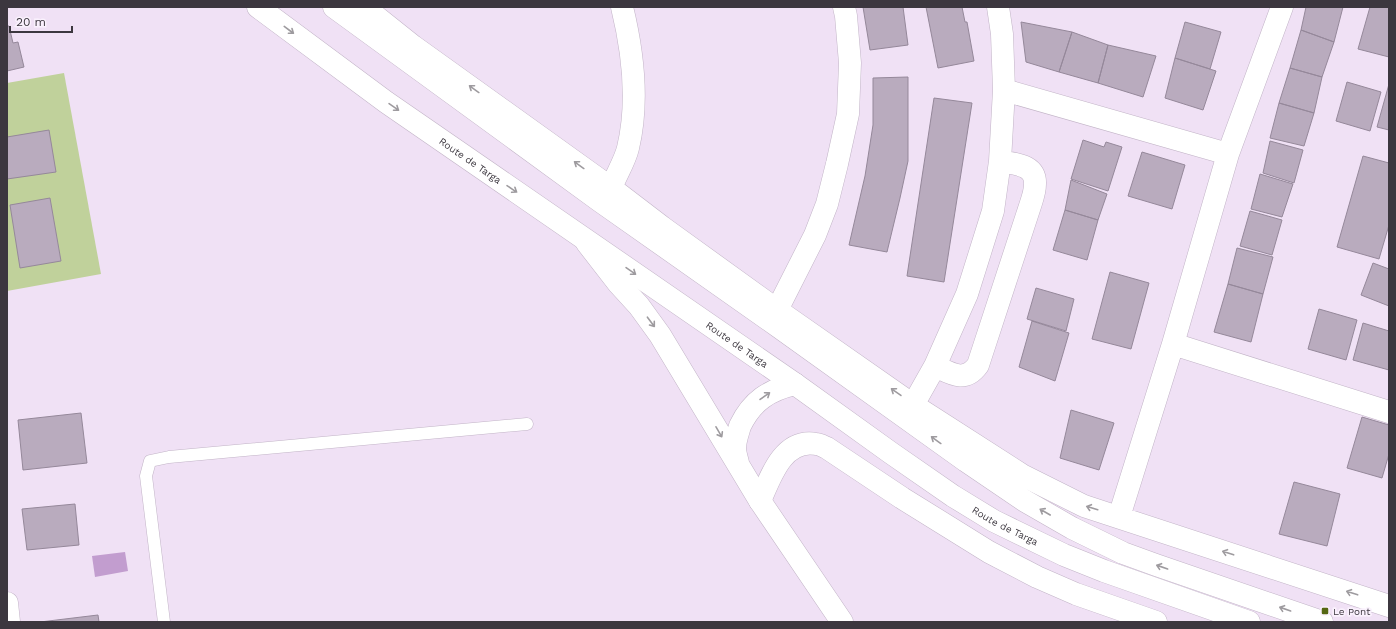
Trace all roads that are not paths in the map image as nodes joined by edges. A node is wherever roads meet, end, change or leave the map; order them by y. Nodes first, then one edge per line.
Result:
1 (258, 7) edge
2 (334, 7) edge
3 (364, 7) edge
4 (622, 7) edge
5 (844, 7) edge
6 (998, 7) edge
7 (1282, 7) edge
8 (1004, 90) junction
9 (1228, 154) junction
10 (1000, 161) junction
11 (611, 188) junction
12 (582, 237) junction
13 (777, 310) junction
14 (1173, 344) junction
15 (935, 366) junction
16 (795, 384) junction
17 (913, 405) junction
18 (1389, 412) edge
19 (527, 424) dead end
20 (739, 467) junction
21 (760, 500) junction
22 (1119, 517) junction
23 (7, 603) edge
24 (1389, 606) edge
25 (1107, 614) edge
26 (9, 622) edge
27 (164, 622) edge
28 (842, 622) edge
29 (1156, 622) edge
30 (1249, 622) edge
31 (1322, 622) edge

1 -> 12 street, Route de Targa
31 -> 2 street
11 -> 3 street
4 - 11 street
5 - 13 street
6 - 8 street
7 - 9 street
8 - 9 street
8 - 10 street
9 - 14 street
10 - 15 street
10 - 15 street
11 - 13 street
12 -> 16 street, Route de Targa
12 -> 20 street
17 -> 13 street
14 - 18 street
14 - 22 street
15 - 17 street
20 -> 16 street
16 - 30 street, Route de Targa
22 -> 17 street
19 - 27 lane
20 - 21 street
21 - 25 street
21 - 28 street
24 -> 22 street
23 - 26 street
25 - 29 street

